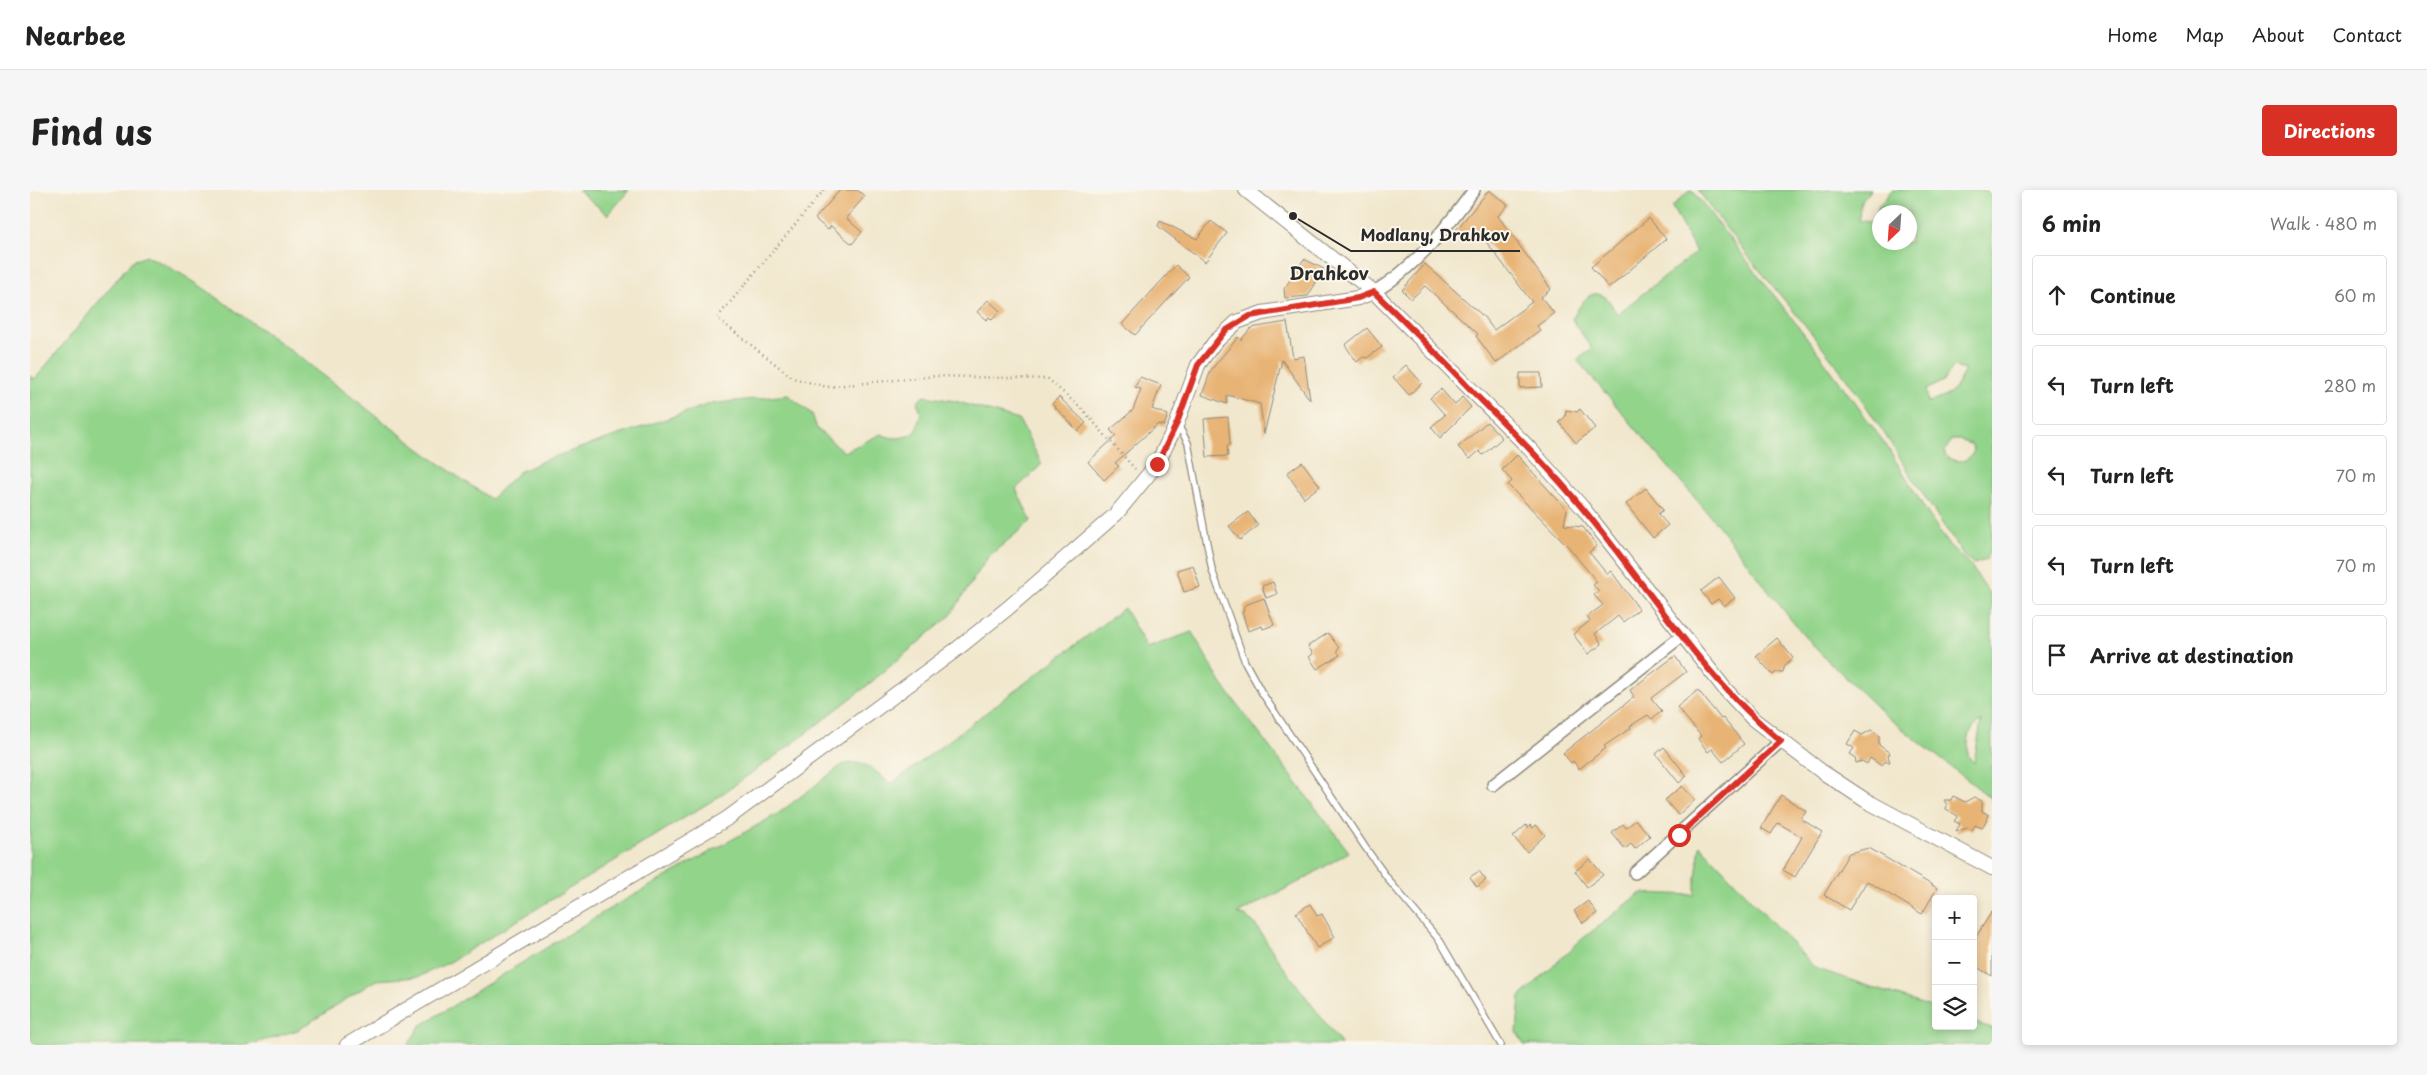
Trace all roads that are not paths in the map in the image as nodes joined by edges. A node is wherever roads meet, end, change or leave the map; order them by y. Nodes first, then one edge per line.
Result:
1 (1246, 190) edge
2 (1474, 190) edge
3 (1374, 292) junction
4 (1177, 423) junction
5 (1683, 635) junction
6 (1781, 741) junction
7 (1493, 785) dead end
8 (1992, 868) edge
9 (1635, 873) dead end
10 (347, 1045) edge
11 (1501, 1045) edge

1 - 3 street
2 - 3 street
3 - 4 street
3 - 5 street
4 - 10 street
4 - 11 lane
5 - 6 street
5 - 7 street
6 - 8 street
6 - 9 street

